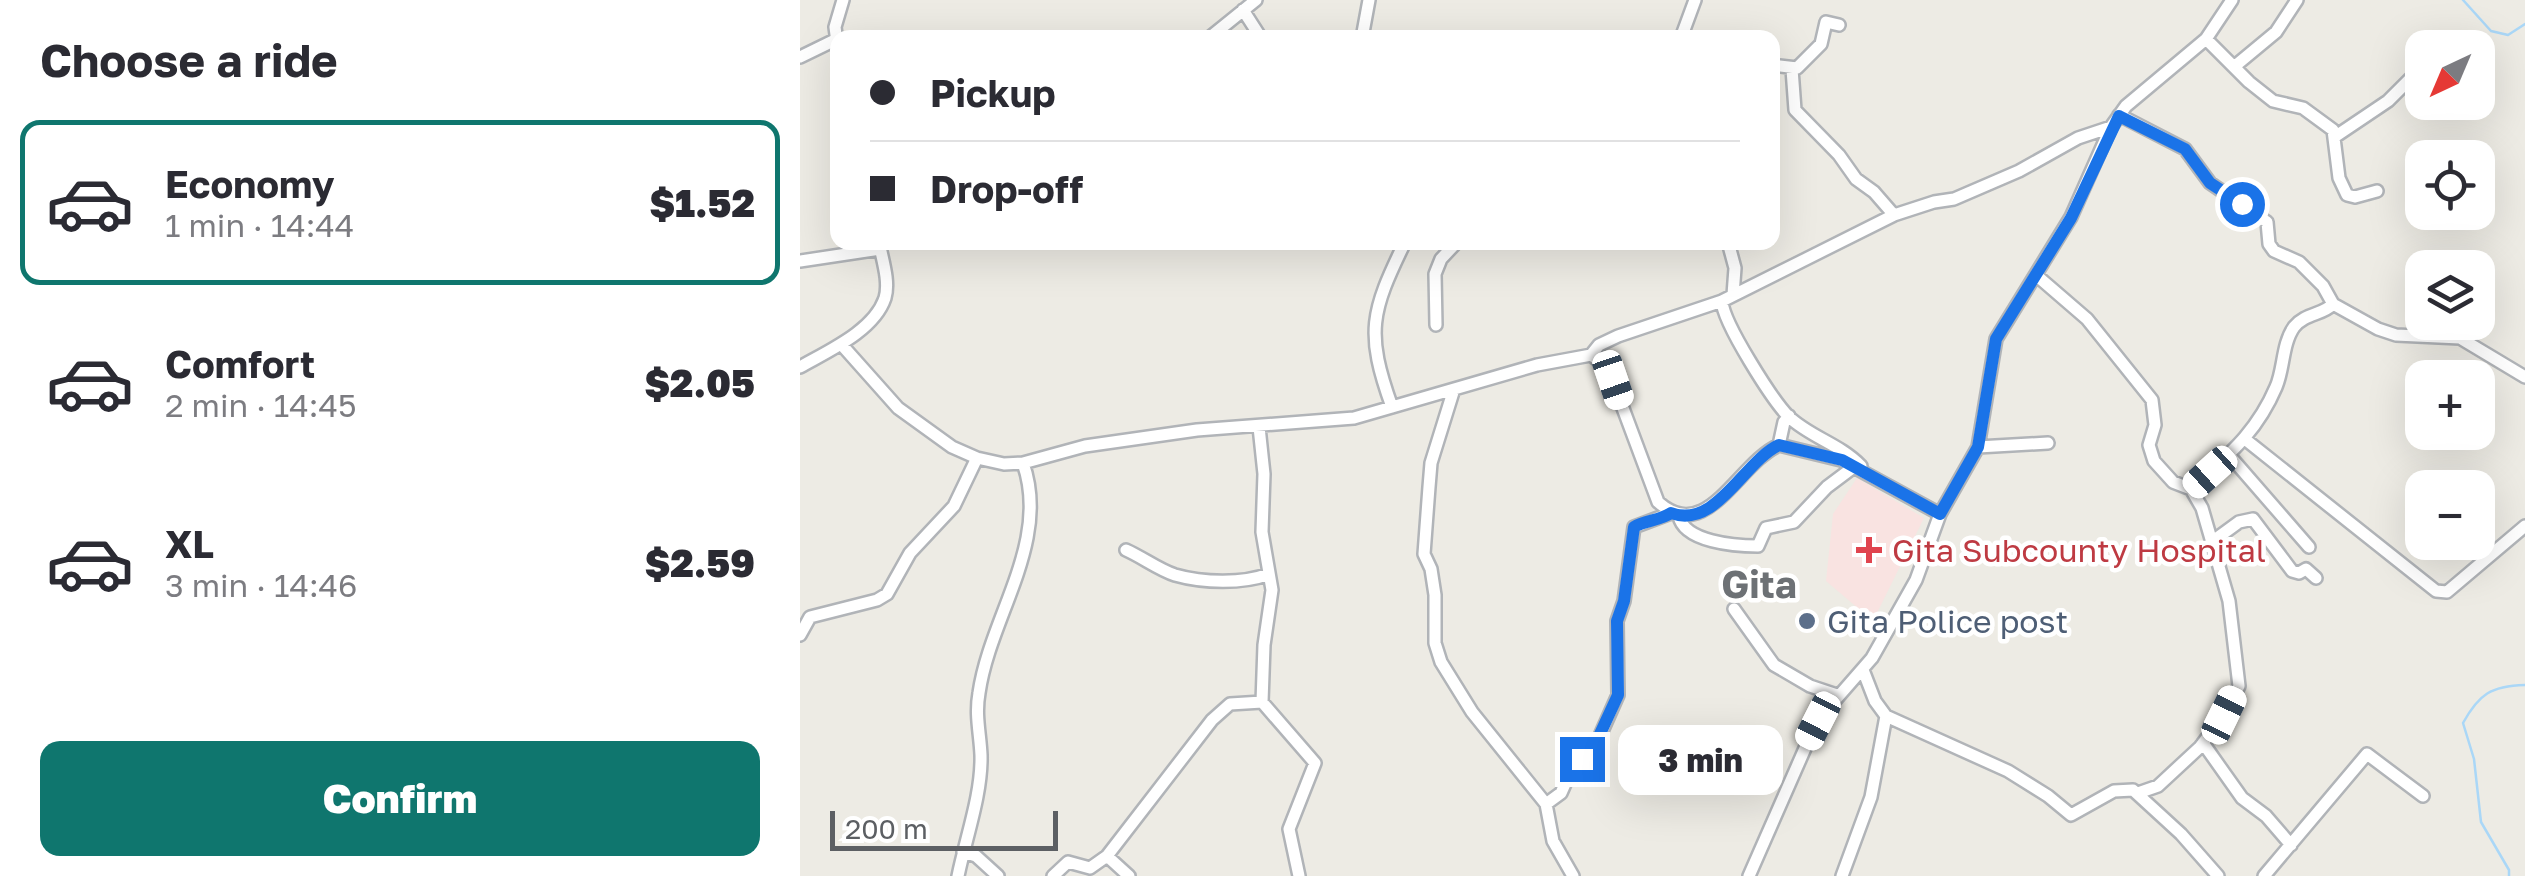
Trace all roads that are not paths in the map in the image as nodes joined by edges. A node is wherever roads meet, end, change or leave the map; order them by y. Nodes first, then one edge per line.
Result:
1 (842, 0) edge
2 (1256, 0) edge
3 (1369, 0) edge
4 (1695, 0) edge
5 (2232, 0) edge
6 (2297, 0) edge
7 (1243, 10) junction
8 (1839, 25) dead end
9 (837, 30) edge
10 (1219, 30) edge
11 (1257, 30) edge
12 (1363, 30) edge
13 (1684, 30) edge
14 (2206, 38) junction
15 (830, 47) edge
16 (800, 57) edge
17 (2235, 66) junction
18 (1780, 67) edge
19 (1792, 69) junction
20 (2405, 84) edge
21 (2119, 116) junction
22 (2111, 127) junction
23 (2336, 136) junction
24 (2377, 191) dead end
25 (1894, 215) junction
26 (859, 250) edge
27 (880, 250) edge
28 (1401, 250) edge
29 (1449, 250) edge
30 (1730, 250) edge
31 (800, 261) edge
32 (2036, 276) junction
33 (1727, 298) junction
34 (2333, 304) junction
35 (1436, 325) dead end
36 (841, 344) junction
37 (1586, 355) junction
38 (800, 367) edge
39 (2525, 376) edge
40 (1454, 388) junction
41 (1392, 407) junction
42 (1789, 416) junction
43 (1260, 427) junction
44 (2246, 440) junction
45 (2048, 443) dead end
46 (1779, 445) junction
47 (1978, 447) junction
48 (2229, 455) junction
49 (978, 458) junction
50 (1023, 463) junction
51 (1854, 466) junction
52 (1867, 473) junction
53 (2191, 489) junction
54 (1940, 514) junction
55 (1675, 515) junction
56 (2525, 526) edge
57 (2213, 541) junction
58 (2309, 547) dead end
59 (1126, 550) dead end
60 (1270, 574) junction
61 (2316, 578) dead end
62 (1734, 609) dead end
63 (800, 635) edge
64 (1862, 670) junction
65 (1837, 695) junction
66 (1262, 702) junction
67 (1886, 716) junction
68 (2203, 743) junction
69 (2138, 793) junction
70 (2423, 796) dead end
71 (1546, 804) junction
72 (2290, 845) junction
73 (963, 852) junction
74 (1107, 856) junction
75 (958, 876) edge
76 (998, 876) edge
77 (1053, 876) edge
78 (1129, 876) edge
79 (1300, 876) edge
80 (1573, 876) edge
81 (1749, 876) edge
82 (1842, 876) edge
83 (2218, 876) edge
84 (2264, 876) edge

1 - 9 street
2 - 7 street
3 - 12 street
4 - 13 street
5 - 14 street
6 - 17 street
7 - 10 street
7 - 11 street
8 - 19 street
14 - 17 street
14 - 21 street
15 - 16 street
17 - 23 street
18 - 19 street
19 - 25 street
20 - 23 street
21 - 22 street
21 - 34 street
22 - 25 street
22 - 32 street
23 - 24 street
25 - 33 street
26 - 31 street
27 - 36 street
28 - 41 street
29 - 35 street
30 - 33 street
32 - 47 street
32 - 53 street
33 - 37 street
33 - 42 street
34 - 39 street
34 - 44 street
36 - 38 street
36 - 49 street
37 - 40 street
37 - 55 street
40 - 41 street
40 - 71 street
41 - 43 street
42 - 46 street
42 - 52 street
43 - 50 street
43 - 60 street
44 - 48 street
44 - 56 street
45 - 47 street
46 - 51 street
46 - 55 street
47 - 54 street
48 - 53 street
48 - 58 street
49 - 50 street
49 - 63 street
50 - 73 street
51 - 52 street
51 - 55 street
52 - 54 street
53 - 57 street
54 - 64 street
55 - 71 street
57 - 61 street
57 - 68 street
59 - 60 street
60 - 66 street
62 - 65 street
64 - 65 street
64 - 67 street
65 - 81 street
66 - 74 street
66 - 79 street
67 - 69 street
67 - 82 street
68 - 69 street
68 - 72 street
69 - 83 street
70 - 72 street
71 - 80 street
72 - 84 street
73 - 75 street
73 - 76 street
74 - 77 street
74 - 78 street

